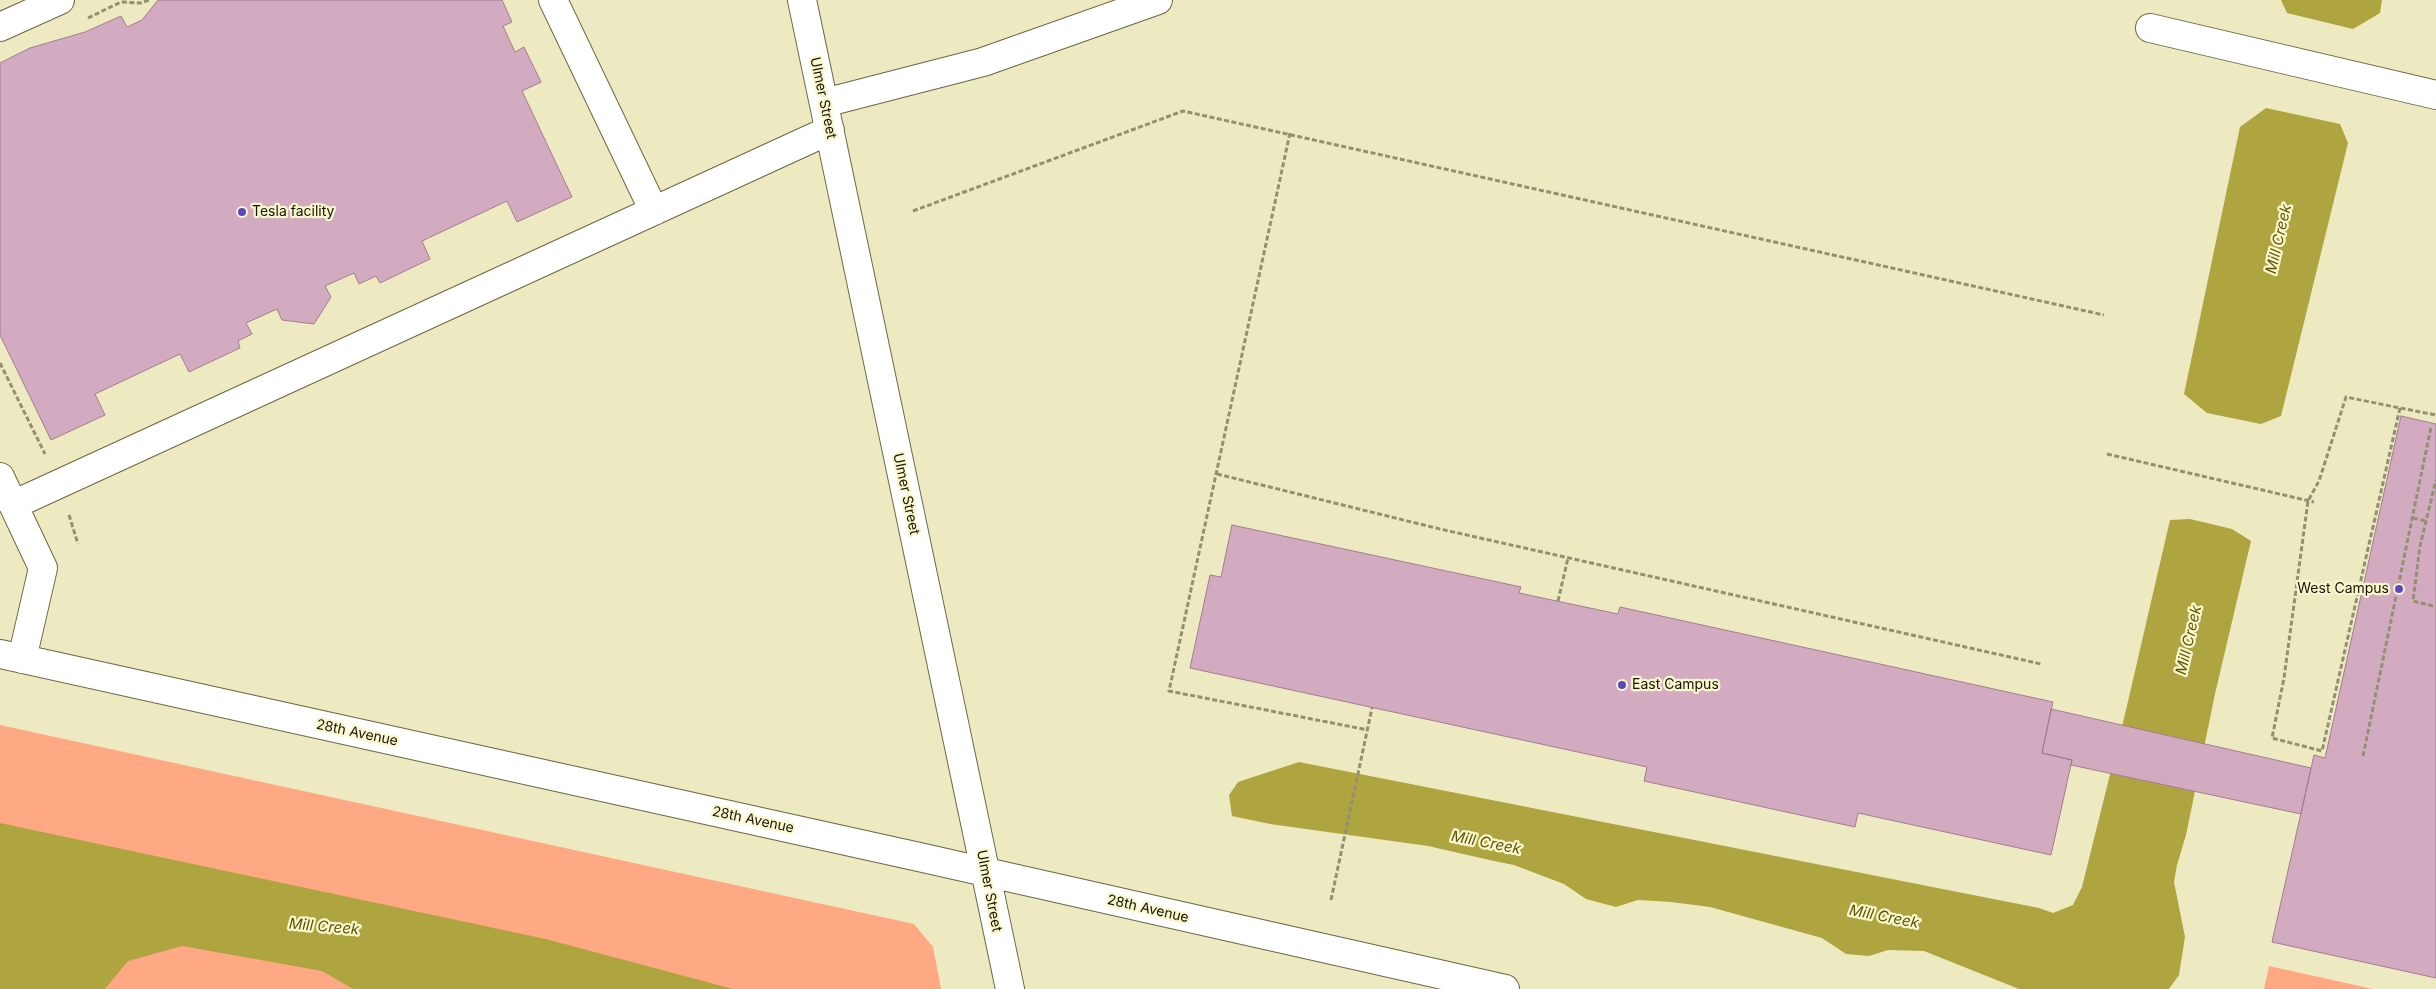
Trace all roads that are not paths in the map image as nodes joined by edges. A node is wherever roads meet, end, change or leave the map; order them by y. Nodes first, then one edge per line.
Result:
1 (60, 0) edge
2 (553, 0) edge
3 (802, 0) edge
4 (1158, 0) edge
5 (0, 27) edge
6 (2150, 28) dead end
7 (2436, 95) edge
8 (824, 103) junction
9 (830, 130) junction
10 (654, 211) junction
11 (0, 477) edge
12 (13, 505) junction
13 (11, 657) edge
14 (985, 872) junction
15 (1010, 989) edge
16 (1505, 989) edge

1 - 5 street
2 - 10 street
3 - 8 street, Ulmer Street
4 - 8 street
6 - 7 street
8 - 9 street, Ulmer Street
9 - 10 street
9 - 14 street, Ulmer Street
10 - 12 street
11 - 12 street
12 - 13 street
13 - 14 street, 28th Avenue
14 - 15 street, Ulmer Street
14 - 16 street, 28th Avenue

